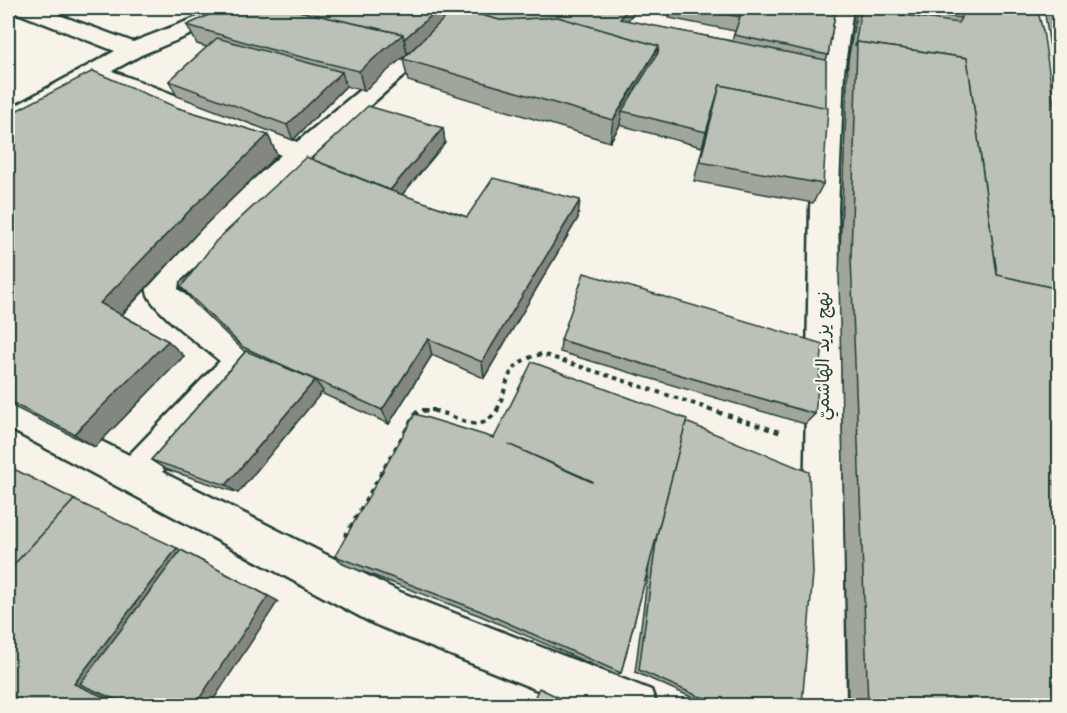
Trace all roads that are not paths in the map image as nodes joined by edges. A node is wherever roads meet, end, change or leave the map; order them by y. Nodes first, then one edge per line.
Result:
1 (22, 8) edge
2 (238, 8) edge
3 (471, 8) edge
4 (843, 8) edge
5 (1037, 8) edge
6 (133, 50) junction
7 (1053, 65) edge
8 (93, 72) junction
9 (10, 116) edge
10 (1059, 131) edge
11 (300, 153) junction
12 (8, 411) edge
13 (135, 475) junction
14 (635, 705) edge
15 (823, 705) edge

1 - 6 street
2 - 6 street
3 - 11 street
4 - 15 street, نهج يزيد الهاشميّ
5 - 7 street
6 - 8 street
7 - 10 street
8 - 9 street
8 - 11 street
11 - 13 street
12 - 13 street
13 - 14 street

